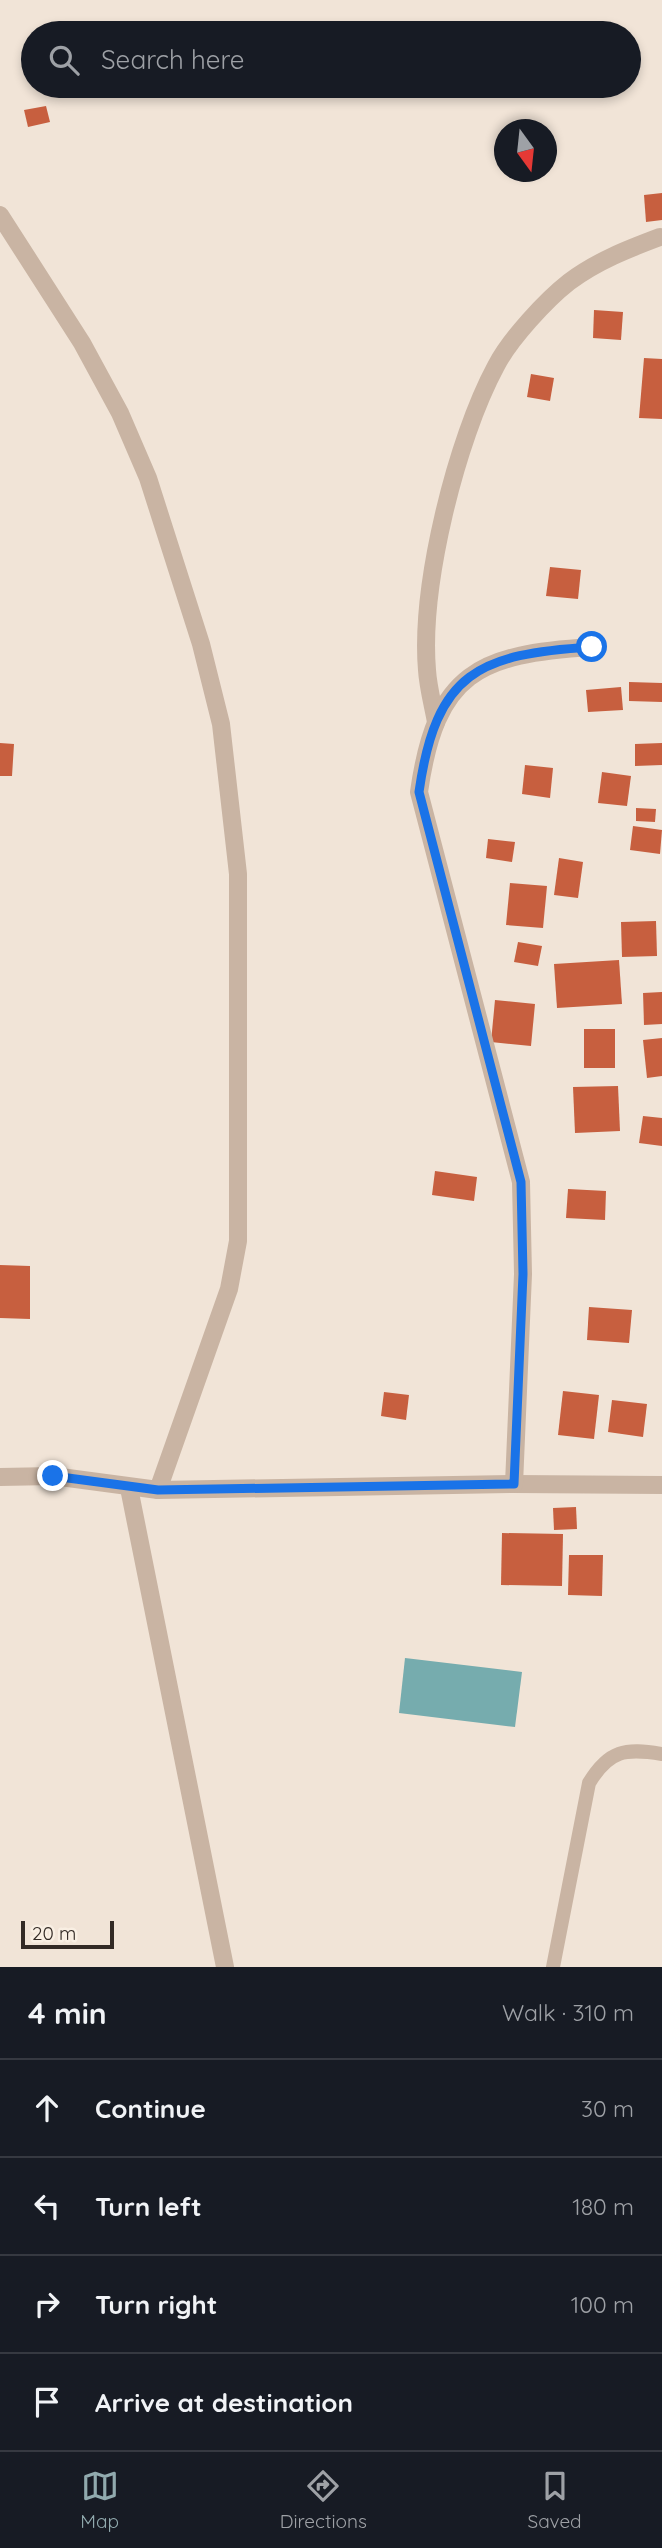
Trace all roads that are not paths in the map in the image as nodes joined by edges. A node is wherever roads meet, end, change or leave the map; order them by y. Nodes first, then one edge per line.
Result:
1 (0, 215) edge
2 (660, 237) dead end
3 (592, 647) dead end
4 (436, 722) junction
5 (0, 1477) edge
6 (514, 1484) junction
7 (662, 1485) edge
8 (129, 1488) junction
9 (158, 1490) junction
10 (662, 1754) edge
11 (225, 1967) edge
12 (553, 1967) edge

1 - 9 street
2 - 4 street
3 - 4 street
4 - 6 street
5 - 8 street
6 - 7 street
6 - 9 street
8 - 9 street
8 - 11 street
10 - 12 lane

